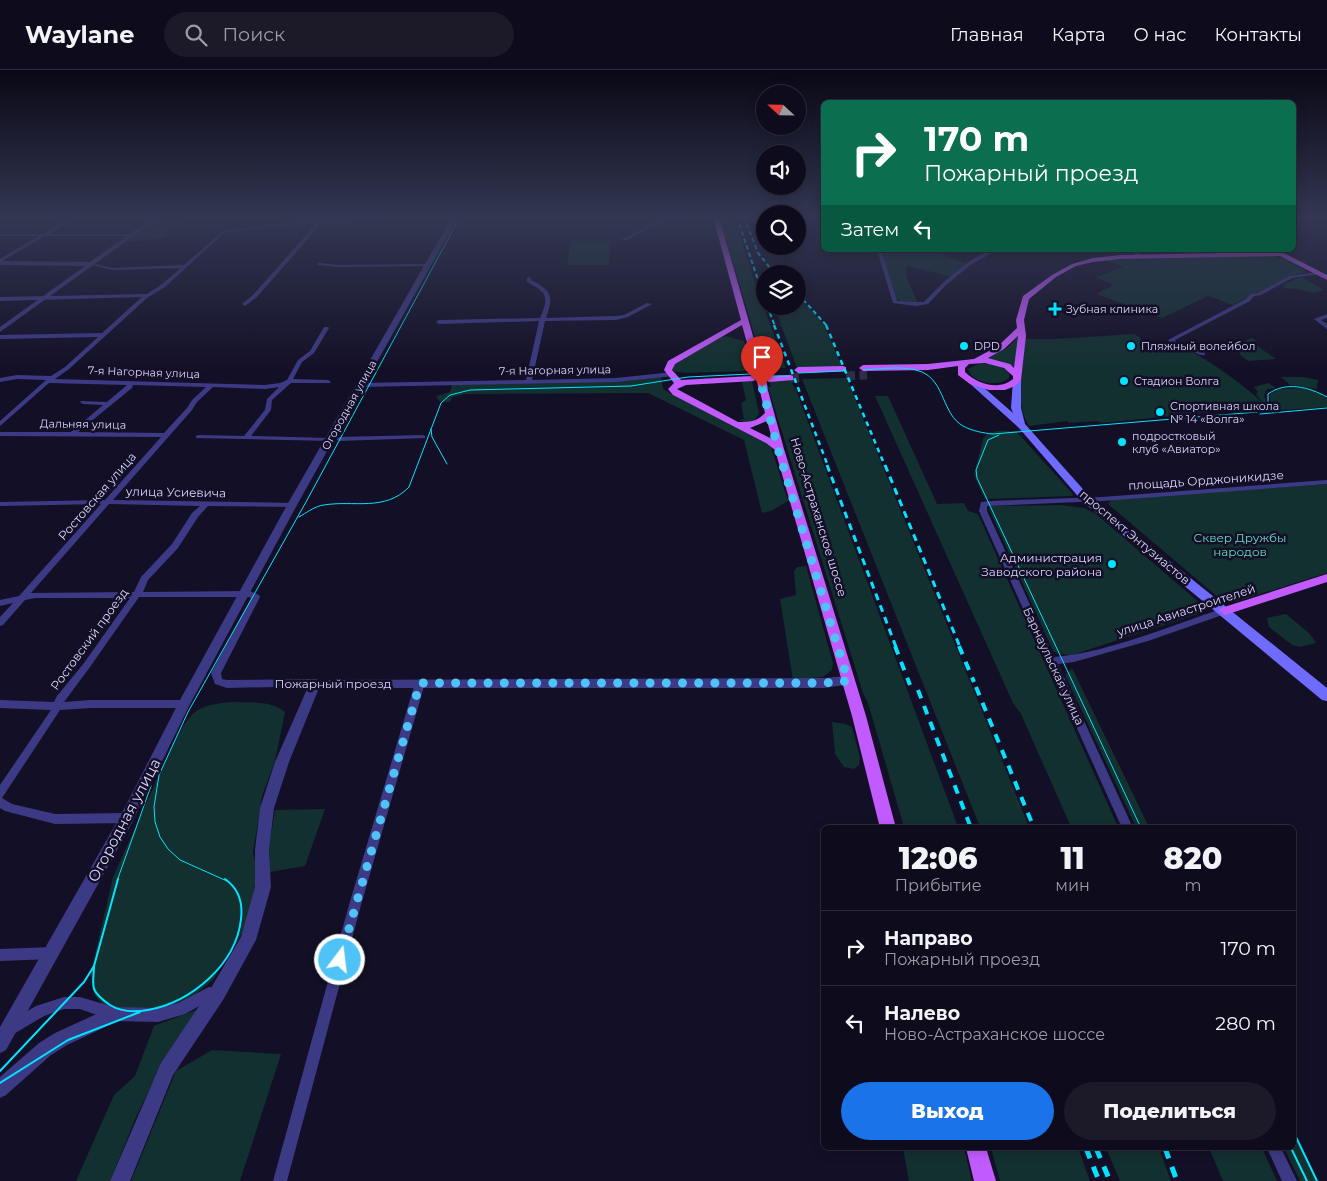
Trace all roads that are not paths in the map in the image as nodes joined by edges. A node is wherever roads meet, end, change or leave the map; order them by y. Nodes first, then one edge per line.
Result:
1 (85, 269) edge
2 (183, 269) edge
3 (279, 269) edge
4 (425, 269) edge
5 (730, 269) edge
6 (885, 269) edge
7 (962, 269) edge
8 (1066, 269) edge
9 (1310, 269) edge
10 (1318, 273) junction
11 (529, 278) dead end
12 (1327, 278) edge
13 (148, 295) junction
14 (47, 297) junction
15 (0, 299) edge
16 (245, 304) dead end
17 (649, 304) dead end
18 (1327, 316) edge
19 (542, 320) junction
20 (744, 321) junction
21 (439, 322) dead end
22 (1327, 327) edge
23 (326, 328) dead end
24 (1020, 329) junction
25 (0, 330) edge
26 (102, 335) junction
27 (720, 336) junction
28 (0, 337) edge
29 (750, 342) junction
30 (1203, 354) dead end
31 (969, 362) junction
32 (844, 372) tunnel mouth
33 (673, 374) junction
34 (788, 374) tunnel mouth
35 (800, 374) tunnel mouth
36 (768, 375) tunnel mouth
37 (1017, 378) junction
38 (51, 379) junction
39 (0, 380) edge
40 (969, 380) junction
41 (289, 381) junction
42 (529, 381) junction
43 (328, 382) dead end
44 (131, 383) junction
45 (679, 383) junction
46 (212, 385) junction
47 (360, 385) junction
48 (83, 402) dead end
49 (109, 404) junction
50 (769, 414) junction
51 (736, 423) junction
52 (0, 424) edge
53 (1022, 426) junction
54 (0, 434) edge
55 (73, 434) junction
56 (166, 435) junction
57 (198, 437) dead end
58 (424, 437) dead end
59 (246, 438) junction
60 (339, 439) dead end
61 (328, 440) junction
62 (778, 449) junction
63 (1327, 482) edge
64 (1086, 499) junction
65 (106, 502) junction
66 (0, 504) edge
67 (206, 504) junction
68 (984, 504) joint
69 (292, 506) junction
70 (1327, 578) edge
71 (138, 593) junction
72 (244, 594) junction
73 (25, 597) junction
74 (0, 602) edge
75 (1225, 611) junction
76 (0, 623) edge
77 (1052, 661) junction
78 (848, 681) junction
79 (315, 683) junction
80 (420, 683) junction
81 (1327, 696) edge
82 (0, 704) edge
83 (184, 704) junction
84 (57, 705) junction
85 (0, 794) edge
86 (0, 802) edge
87 (127, 818) junction
88 (887, 825) edge
89 (1127, 825) edge
90 (52, 954) junction
91 (0, 955) edge
92 (217, 994) junction
93 (114, 1014) junction
94 (5, 1037) edge
95 (0, 1089) edge
96 (977, 1150) edge
97 (1275, 1150) edge
98 (120, 1181) edge
99 (280, 1181) edge
100 (985, 1181) edge
101 (1290, 1181) edge

1 - 14 street
2 - 13 street
3 - 16 street
4 - 47 street, Огородная улица
5 - 20 main road, Ново-Астраханское шоссе
6 - 7 street
8 - 24 main road, проспект Энтузиастов
9 - 10 main road
10 - 12 main road
10 - 30 street
11 - 19 street
13 - 14 street
13 - 26 street
14 - 15 street
14 - 25 street
17 - 19 street
18 - 22 street
19 - 21 street
19 - 42 street
20 - 27 main road
20 - 29 main road, Ново-Астраханское шоссе
23 - 41 street
24 - 31 main road
24 - 37 main road, проспект Энтузиастов
26 - 28 street
26 - 38 street
27 - 29 main road
27 - 33 main road
29 - 50 main road, Ново-Астраханское шоссе, bridge
31 - 37 main road
31 - 40 main road
31 - 40 main road
32 - 35 main road
33 - 42 street, 7-я Нагорная улица
33 - 45 main road
33 - 45 main road, 7-я Нагорная улица
34 - 36 main road
37 - 40 main road
37 - 53 main road, проспект Энтузиастов
38 - 39 street, 7-я Нагорная улица
38 - 44 street, 7-я Нагорная улица
38 - 52 street
40 - 53 main road, проспект Энтузиастов
41 - 43 street, 7-я Нагорная улица
41 - 46 street, 7-я Нагорная улица
41 - 59 street
42 - 47 street, 7-я Нагорная улица
44 - 46 street, 7-я Нагорная улица
44 - 49 street
45 - 51 main road
46 - 56 street, Ростовская улица
47 - 61 street, Огородная улица
48 - 49 street
49 - 55 street
50 - 51 main road
50 - 62 main road, Ново-Астраханское шоссе
51 - 62 main road
53 - 64 main road, проспект Энтузиастов
54 - 55 street, Дальняя улица
55 - 56 street, Дальняя улица
56 - 65 street, Ростовская улица
57 - 59 street
58 - 60 street
59 - 61 street
61 - 69 street, Огородная улица
62 - 78 main road, Ново-Астраханское шоссе
63 - 64 street, площадь Орджоникидзе
64 - 68 street, площадь Орджоникидзе
64 - 75 main road, проспект Энтузиастов
65 - 66 street, улица Усиевича
65 - 67 street, улица Усиевича
65 - 73 street, Ростовская улица
67 - 69 street, улица Усиевича
67 - 71 street, Ростовский проезд
68 - 77 street, Барнаульская улица
69 - 72 street, Огородная улица
70 - 75 main road, улица Авиастроителей
71 - 72 street
71 - 73 street
71 - 84 street, Ростовский проезд
72 - 79 street, Пожарный проезд
72 - 83 street, Огородная улица
73 - 74 street
73 - 76 street, Ростовская улица
75 - 77 street, улица Авиастроителей
75 - 81 main road, проспект Энтузиастов
77 - 89 street, Барнаульская улица
78 - 80 street, Пожарный проезд
78 - 88 main road, Ново-Астраханское шоссе
79 - 80 street, Пожарный проезд
79 - 92 street
80 - 99 street
82 - 84 street
83 - 84 street
83 - 87 street, Огородная улица
84 - 85 street, Ростовский проезд
86 - 87 street
87 - 90 street, Огородная улица
90 - 91 street
90 - 94 street, Огородная улица
92 - 93 street
92 - 98 street
93 - 94 street
93 - 95 street
96 - 100 main road
97 - 101 street

